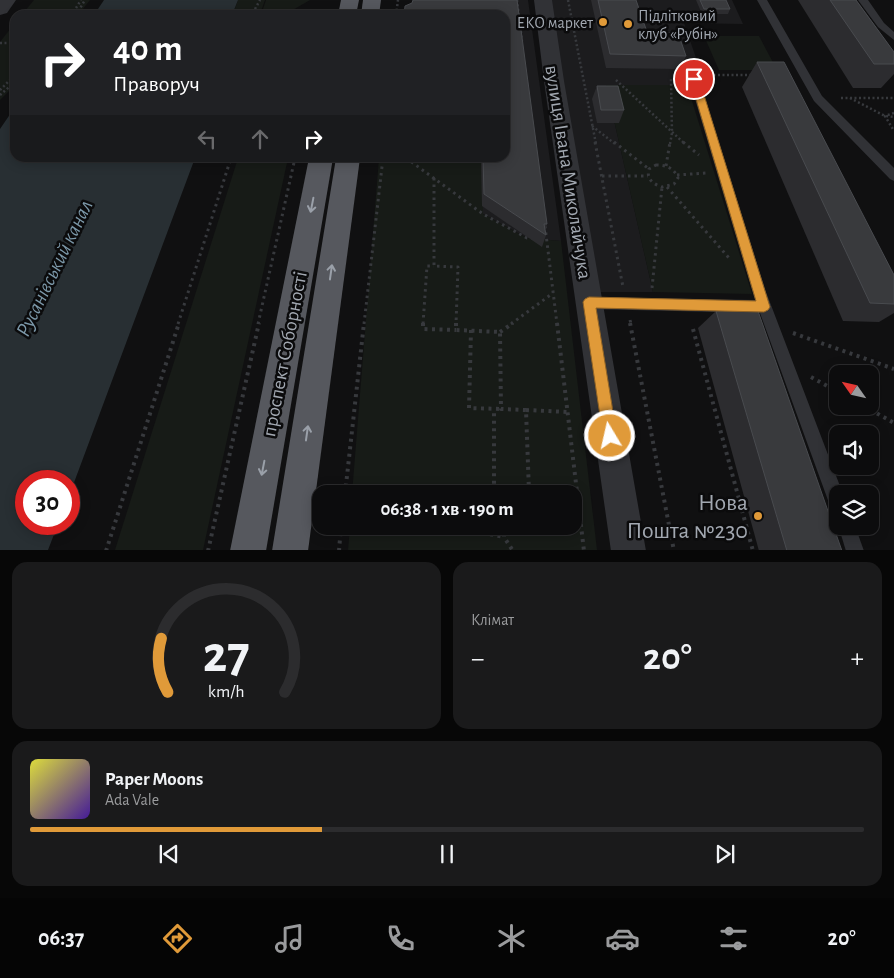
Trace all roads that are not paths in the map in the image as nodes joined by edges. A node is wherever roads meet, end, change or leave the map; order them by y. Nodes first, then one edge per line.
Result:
1 (542, 0) edge
2 (762, 0) edge
3 (863, 0) edge
4 (894, 36) edge
5 (698, 77) road end
6 (320, 162) edge
7 (347, 162) edge
8 (894, 176) edge
9 (589, 302) junction
10 (764, 307) junction
11 (831, 485) edge
12 (849, 535) edge
13 (248, 550) edge
14 (290, 550) edge
15 (629, 550) edge
16 (855, 550) edge

1 - 9 street, вулиця Івана Миколайчука
2 - 8 lane
3 - 4 lane
5 - 10 lane
6 -> 13 highway, проспект Соборності
14 -> 7 highway, проспект Соборності
9 - 10 lane
9 - 15 street, вулиця Івана Миколайчука
10 - 11 lane
12 - 16 lane

